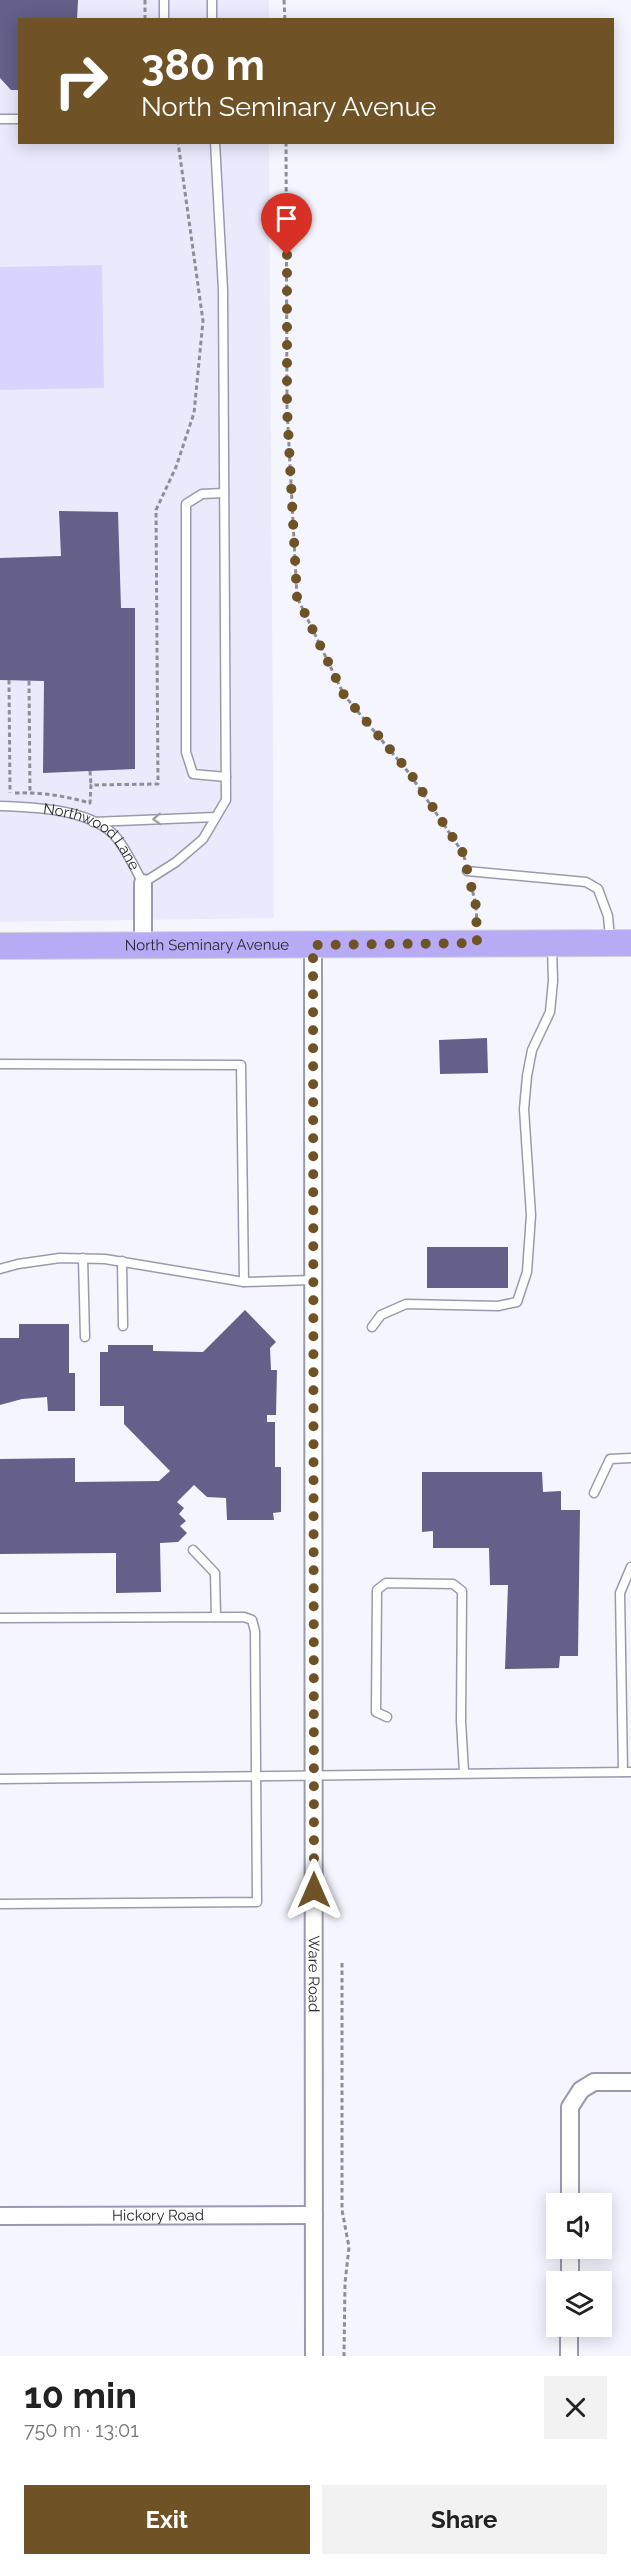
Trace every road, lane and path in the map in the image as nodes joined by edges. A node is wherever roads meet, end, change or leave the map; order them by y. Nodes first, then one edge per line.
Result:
1 (145, 0) edge
2 (164, 0) edge
3 (212, 0) edge
4 (285, 0) edge
5 (145, 18) edge
6 (164, 18) edge
7 (212, 18) edge
8 (285, 18) edge
9 (0, 119) edge
10 (18, 119) edge
11 (178, 144) edge
12 (215, 144) edge
13 (286, 144) edge
14 (225, 493) junction
15 (9, 680) dead end
16 (29, 681) dead end
17 (90, 771) dead end
18 (226, 777) junction
19 (91, 785) junction
20 (30, 792) junction
21 (0, 793) edge
22 (10, 793) junction
23 (0, 806) edge
24 (216, 817) junction
25 (92, 822) junction
26 (468, 872) junction
27 (143, 883) junction
28 (477, 943) junction
29 (552, 943) junction
30 (620, 943) edge
31 (143, 945) junction
32 (313, 945) junction
33 (0, 946) edge
34 (0, 1064) edge
35 (83, 1258) junction
36 (122, 1261) junction
37 (0, 1269) edge
38 (313, 1280) junction
39 (244, 1282) junction
40 (123, 1326) dead end
41 (372, 1327) dead end
42 (85, 1337) dead end
43 (631, 1458) edge
44 (594, 1493) dead end
45 (193, 1550) dead end
46 (631, 1567) edge
47 (216, 1617) junction
48 (0, 1618) edge
49 (387, 1717) dead end
50 (464, 1772) junction
51 (627, 1772) edge
52 (314, 1774) junction
53 (256, 1775) junction
54 (0, 1779) edge
55 (0, 1904) edge
56 (342, 1963) dead end
57 (631, 2082) edge
58 (570, 2193) edge
59 (314, 2215) junction
60 (0, 2216) edge
61 (570, 2337) edge
62 (314, 2356) edge
63 (344, 2356) edge
64 (569, 2356) edge

1 - 5 path
2 - 6 lane
3 - 7 lane
4 - 8 path
9 - 10 lane
11 - 19 path
12 - 14 lane
13 - 26 path
14 - 18 lane
14 - 18 lane
15 - 22 path
16 - 20 path
17 - 19 path
18 - 24 lane
19 - 20 path
20 - 22 path
21 - 22 path
23 - 25 lane, Northwood Lane
24 -> 25 lane
24 - 27 lane
25 - 27 lane, Northwood Lane
26 - 28 path
26 - 30 lane
27 - 31 street, Northwood Lane
28 - 29 main road, North Seminary Avenue
28 - 32 main road, North Seminary Avenue
29 - 30 main road, North Seminary Avenue
29 - 41 lane
31 - 32 main road, North Seminary Avenue
31 - 33 main road, North Seminary Avenue
32 - 38 street, Ware Road
34 - 39 lane
35 - 36 lane
35 - 37 lane
35 - 42 lane
36 - 39 lane
36 - 40 lane
38 - 39 lane
38 - 52 street, Ware Road
43 - 44 lane
45 - 47 lane
46 - 51 lane
47 - 48 lane
47 - 53 lane
49 - 50 lane
50 - 51 lane
50 - 52 lane
52 - 53 lane
52 - 59 street, Ware Road
53 - 54 lane
53 - 55 lane
56 - 63 path
57 - 58 street
59 - 60 street, Hickory Road
59 - 62 street, Ware Road
61 - 64 street

